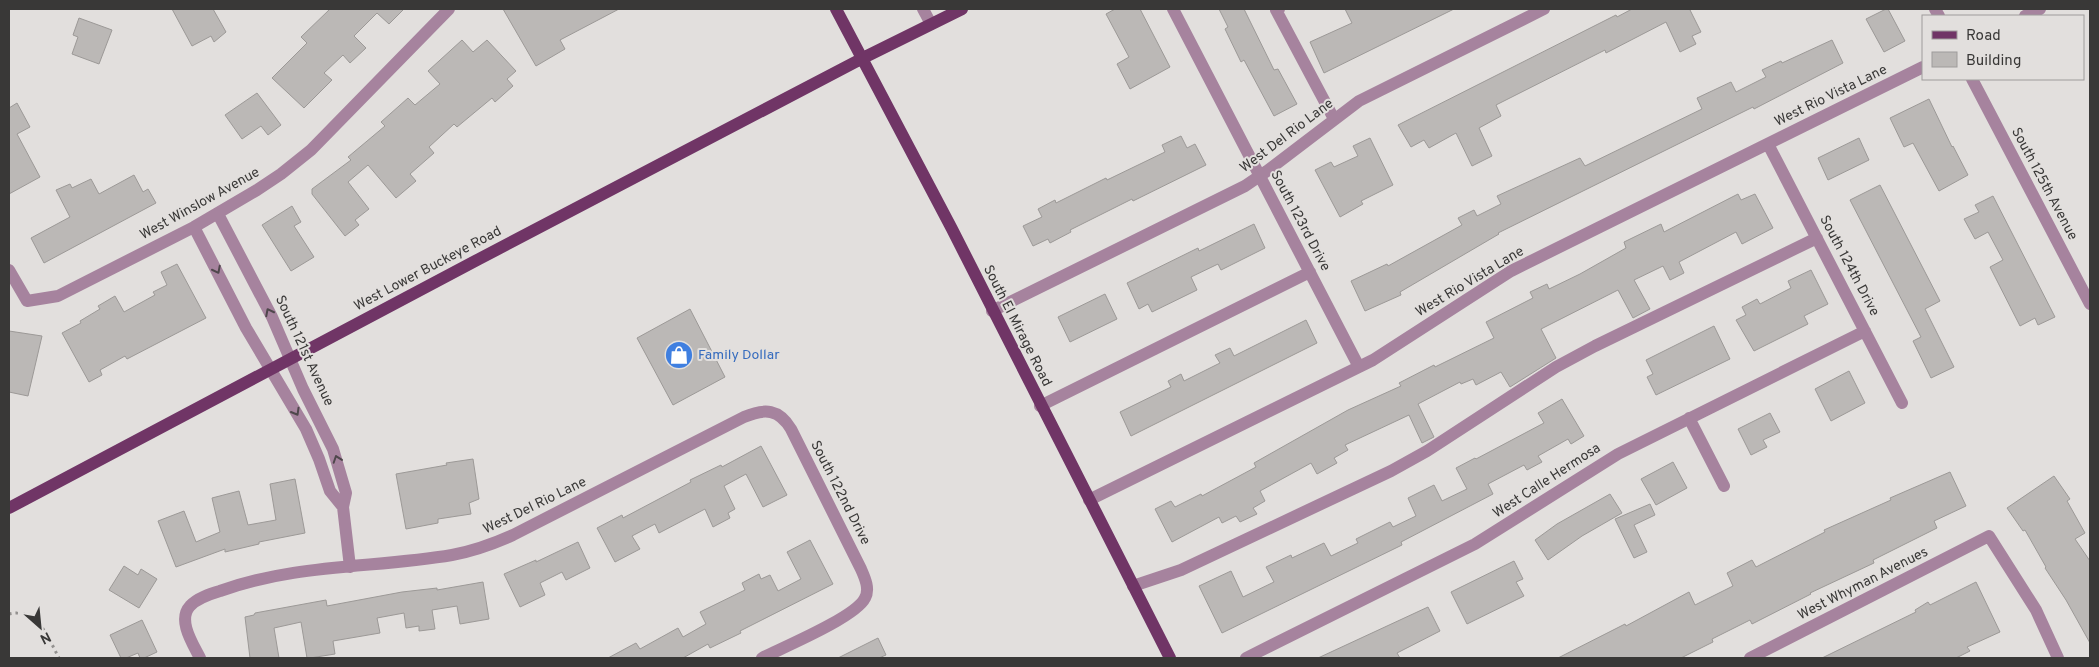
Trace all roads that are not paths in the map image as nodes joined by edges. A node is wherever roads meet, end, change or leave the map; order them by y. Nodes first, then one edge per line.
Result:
1 (449, 9) edge
2 (836, 9) edge
3 (923, 9) edge
4 (962, 9) edge
5 (1172, 9) edge
6 (1279, 9) edge
7 (1544, 9) edge
8 (2040, 9) edge
9 (2027, 15) edge
10 (931, 24) junction
11 (863, 58) junction
12 (1922, 67) edge
13 (1973, 80) edge
14 (1334, 119) junction
15 (1768, 144) junction
16 (1260, 177) junction
17 (218, 214) junction
18 (194, 227) junction
19 (1817, 238) junction
20 (9, 270) edge
21 (1310, 272) junction
22 (2090, 304) edge
23 (992, 311) junction
24 (1865, 331) junction
25 (290, 358) junction
26 (1359, 367) junction
27 (271, 368) junction
28 (1902, 403) dead end
29 (1040, 406) junction
30 (772, 411) joint
31 (1689, 418) junction
32 (1724, 486) dead end
33 (1089, 500) junction
34 (343, 507) junction
35 (9, 508) edge
36 (350, 567) junction
37 (1133, 586) junction
38 (200, 658) edge
39 (762, 658) edge
40 (1170, 658) edge
41 (1246, 658) edge
42 (1750, 658) edge
43 (2058, 658) edge

1 - 17 street, West Winslow Avenue
2 - 11 main road, South El Mirage Road
3 - 10 street
4 - 10 main road, West Lower Buckeye Road
5 - 16 street, South 123rd Drive
6 - 14 street
7 - 14 street, West Del Rio Lane
8 - 9 street
10 - 11 main road, West Lower Buckeye Road
11 - 23 main road, South El Mirage Road
11 - 25 main road, West Lower Buckeye Road
12 - 15 street, West Rio Vista Lane
13 - 22 street, South 125th Avenue
14 - 16 street, West Del Rio Lane
15 - 19 street, South 124th Drive
15 - 26 street, West Rio Vista Lane
16 - 21 street, South 123rd Drive
16 - 23 street, West Del Rio Lane
17 - 18 street, West Winslow Avenue
25 -> 17 street, South 121st Avenue
18 - 20 street, West Winslow Avenue
18 -> 27 street, South 121st Avenue
19 - 24 street, South 124th Drive
19 - 37 street
21 - 26 street, South 123rd Drive
21 - 29 street
23 - 29 main road, South El Mirage Road
24 - 28 street, South 124th Drive
24 - 31 street, West Calle Hermosa
25 - 27 main road, West Lower Buckeye Road
34 -> 25 street, South 121st Avenue
26 - 33 street, West Rio Vista Lane
27 -> 34 street, South 121st Avenue
27 - 35 main road, West Lower Buckeye Road
29 - 33 main road, South El Mirage Road
30 - 36 street, West Del Rio Lane
30 - 39 street, South 122nd Drive
31 - 32 street
31 - 41 street, West Calle Hermosa
33 - 37 main road, South El Mirage Road
34 - 36 street, South 121st Avenue
36 - 38 street, West Del Rio Lane
37 - 40 main road, South El Mirage Road
42 - 43 street, West Whyman Avenues

